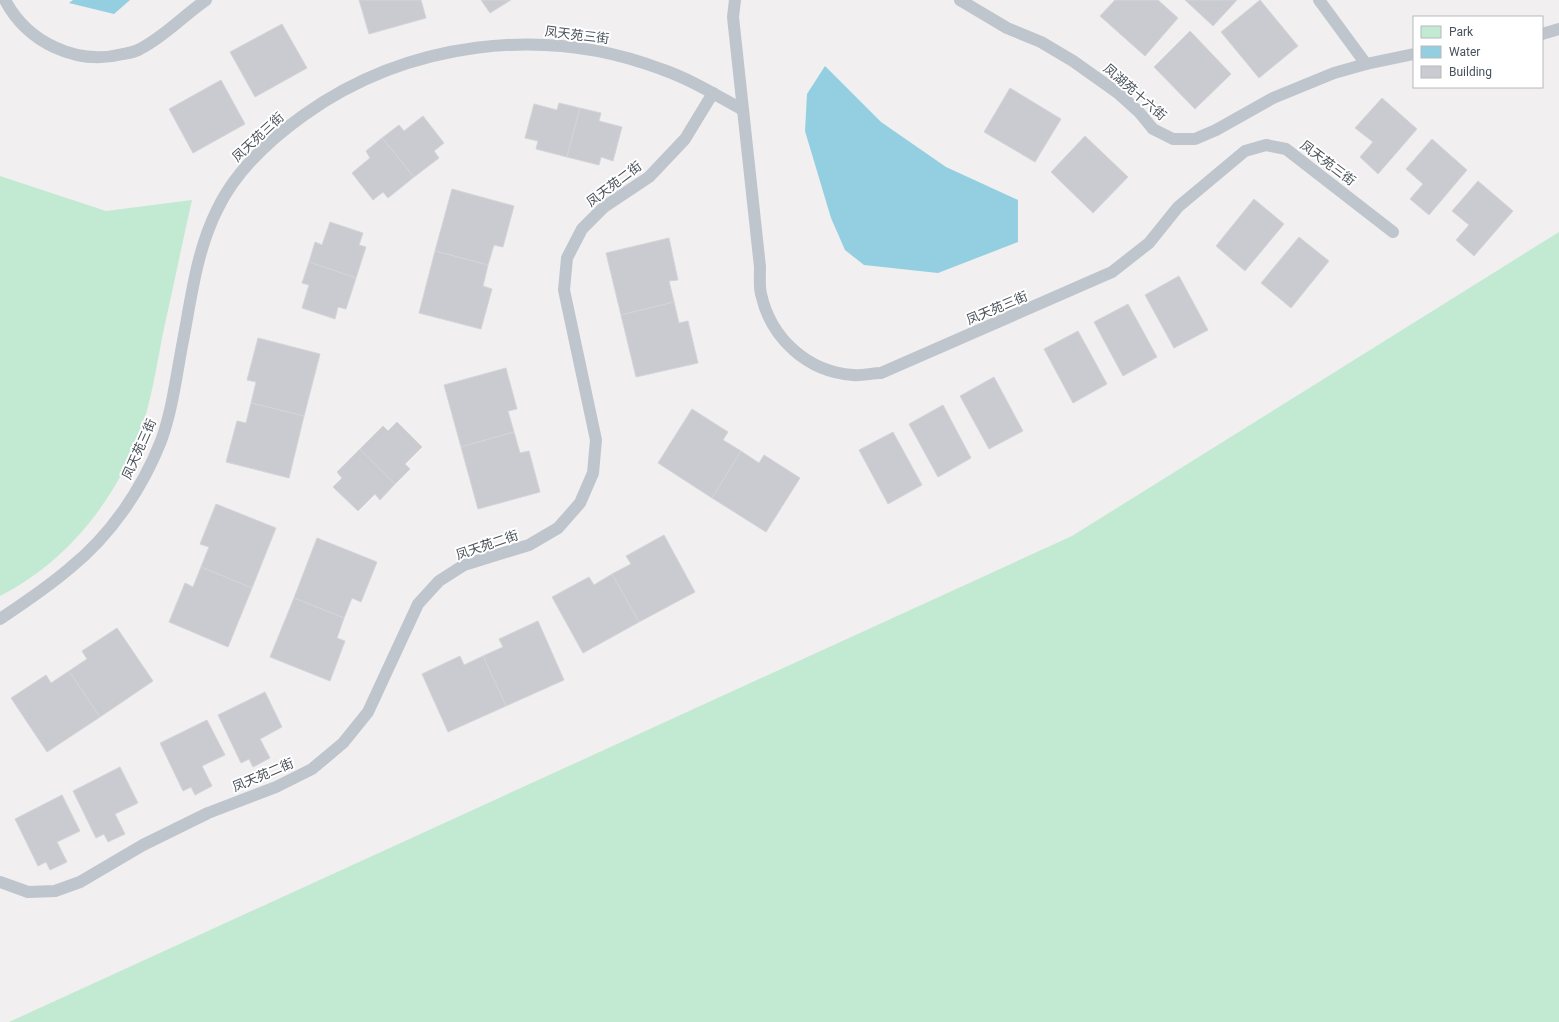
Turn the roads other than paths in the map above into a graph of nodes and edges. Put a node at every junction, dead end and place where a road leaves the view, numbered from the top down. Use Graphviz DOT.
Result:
graph roads {
  1 [pos="5,0"];
  2 [pos="206,0"];
  3 [pos="735,0"];
  4 [pos="960,0"];
  5 [pos="1319,0"];
  6 [pos="1559,29"];
  7 [pos="1543,34"];
  8 [pos="1413,54"];
  9 [pos="1366,64"];
  10 [pos="712,93"];
  11 [pos="743,110"];
  12 [pos="1393,232"];
  13 [pos="0,619"];
  14 [pos="0,882"];
  1 -- 2 [label="lane"];
  3 -- 11 [label="lane, 凤天苑三街"];
  4 -- 9 [label="lane, 凤湖苑十六街"];
  5 -- 9 [label="lane"];
  6 -- 7 [label="lane"];
  8 -- 9 [label="lane, 凤湖苑十六街"];
  10 -- 11 [label="lane, 凤天苑三街"];
  10 -- 13 [label="lane, 凤天苑三街"];
  10 -- 14 [label="lane, 凤天苑二街"];
  11 -- 12 [label="lane, 凤天苑三街"];
}
